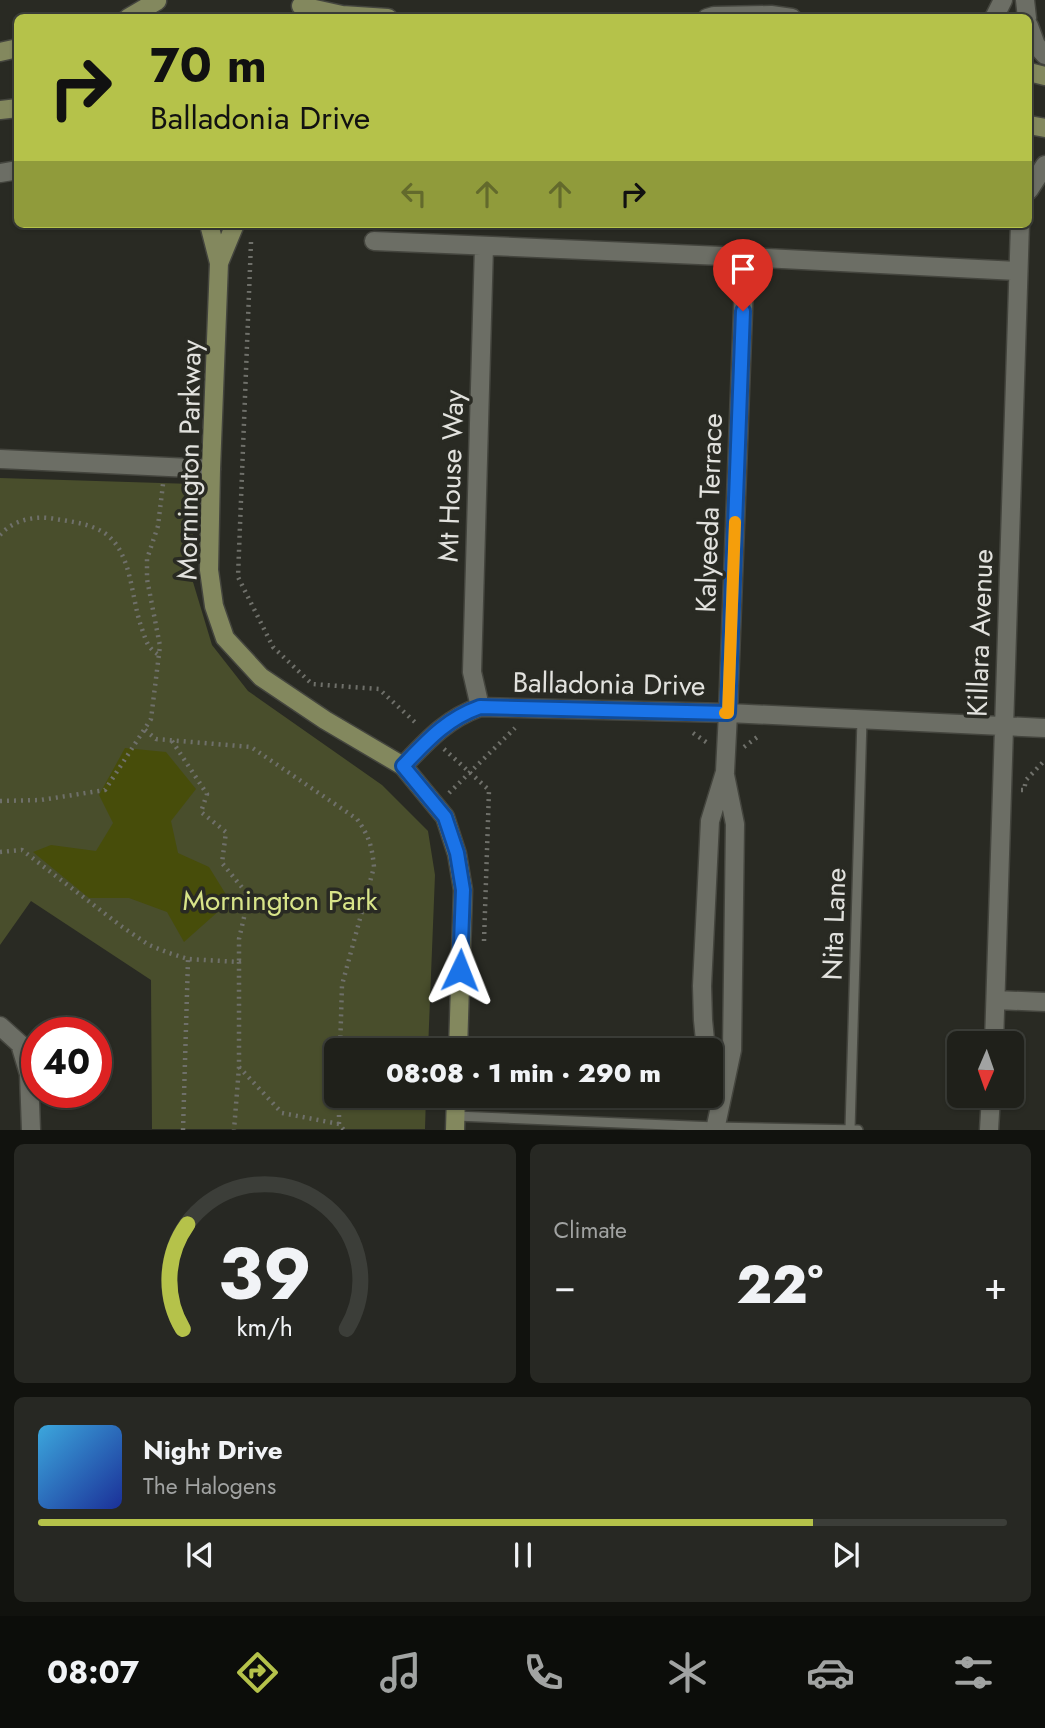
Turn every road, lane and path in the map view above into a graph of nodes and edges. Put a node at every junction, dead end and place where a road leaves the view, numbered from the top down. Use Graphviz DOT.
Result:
graph roads {
  1 [pos="157,0"];
  2 [pos="301,8"];
  3 [pos="134,14"];
  4 [pos="336,14"];
  5 [pos="1032,34"];
  6 [pos="1045,55"];
  7 [pos="1045,165"];
  8 [pos="1032,185"];
  9 [pos="210,228"];
  10 [pos="232,228"];
  11 [pos="1020,228"];
  12 [pos="254,234"];
  13 [pos="374,242"];
  14 [pos="484,246"];
  15 [pos="744,257"];
  16 [pos="219,263"];
  17 [pos="1017,271"];
  18 [pos="0,459"];
  19 [pos="159,466"];
  20 [pos="211,469"];
  21 [pos="0,535"];
  22 [pos="159,655"];
  23 [pos="480,707"];
  24 [pos="728,713"];
  25 [pos="862,719"];
  26 [pos="517,726"];
  27 [pos="1004,727"];
  28 [pos="1045,728"];
  29 [pos="145,730"];
  30 [pos="689,730"];
  31 [pos="762,733"];
  32 [pos="431,737"];
  33 [pos="172,741"];
  34 [pos="726,747"];
  35 [pos="403,766"];
  36 [pos="470,772"];
  37 [pos="725,772"];
  38 [pos="0,801"];
  39 [pos="436,806"];
  40 [pos="0,852"];
  41 [pos="483,954"];
  42 [pos="188,959"];
  43 [pos="239,962"];
  44 [pos="996,1000"];
  45 [pos="1045,1002"];
  46 [pos="0,1026"];
  47 [pos="995,1031"];
  48 [pos="340,1038"];
  49 [pos="458,1038"];
  50 [pos="704,1038"];
  51 [pos="239,1067"];
  52 [pos="340,1108"];
  53 [pos="712,1108"];
  54 [pos="990,1108"];
  55 [pos="455,1123"];
  56 [pos="339,1124"];
  57 [pos="715,1128"];
  58 [pos="31,1129"];
  59 [pos="183,1129"];
  60 [pos="234,1129"];
  61 [pos="344,1129"];
  62 [pos="850,1129"];
  63 [pos="858,1129"];
  64 [pos="989,1129"];
  1 -- 3 [label="street"];
  2 -- 4 [label="street"];
  5 -- 6 [label="street"];
  7 -- 8 [label="street"];
  9 -- 16 [label="street, Mornington Parkway"];
  10 -- 16 [label="street, Mornington Parkway"];
  11 -- 17 [label="street, Killara Avenue"];
  12 -- 32 [label="path"];
  13 -- 14 [label="street"];
  14 -- 15 [label="street"];
  14 -- 23 [label="street, Mt House Way"];
  15 -- 17 [label="street"];
  15 -- 24 [label="street, Kalyeeda Terrace"];
  16 -- 20 [label="street, Mornington Parkway"];
  17 -- 27 [label="street, Killara Avenue"];
  18 -- 19 [label="street"];
  19 -- 20 [label="street"];
  19 -- 22 [label="path"];
  20 -- 35 [label="street, Mornington Parkway"];
  21 -- 22 [label="path"];
  22 -- 29 [label="path"];
  23 -- 24 [label="street, Balladonia Drive"];
  23 -- 32 [label="street, Balladonia Drive"];
  24 -- 25 [label="street, Balladonia Drive"];
  24 -- 34 [label="street, Kalyeeda Terrace"];
  25 -- 27 [label="street, Balladonia Drive"];
  25 -- 62 [label="lane, Nita Lane"];
  26 -- 36 [label="path"];
  27 -- 28 [label="street, Balladonia Drive"];
  27 -- 44 [label="street, Killara Avenue"];
  29 -- 33 [label="path"];
  29 -- 38 [label="path"];
  30 -- 34 [label="path"];
  31 -- 34 [label="path"];
  32 -- 35 [label="street, Balladonia Drive"];
  32 -- 36 [label="path"];
  33 -- 43 [label="path"];
  33 -- 48 [label="path"];
  34 -- 37 [label="street, Kalyeeda Terrace"];
  35 -- 39 [label="street, Mornington Parkway"];
  36 -- 39 [label="path"];
  36 -- 41 [label="path"];
  37 -- 50 [label="street, Kalyeeda Terrace"];
  37 -- 57 [label="street, Kalyeeda Terrace"];
  39 -- 49 [label="street, Mornington Parkway"];
  40 -- 42 [label="path"];
  42 -- 43 [label="path"];
  42 -- 59 [label="path"];
  43 -- 51 [label="path"];
  44 -- 45 [label="street"];
  44 -- 47 [label="street, Killara Avenue"];
  46 -- 58 [label="street"];
  51 -- 56 [label="path"];
  51 -- 60 [label="path"];
  52 -- 56 [label="path"];
  53 -- 57 [label="street"];
  54 -- 64 [label="street"];
  55 -- 57 [label="lane"];
  56 -- 61 [label="path"];
  57 -- 62 [label="lane"];
  62 -- 63 [label="lane"];
}
